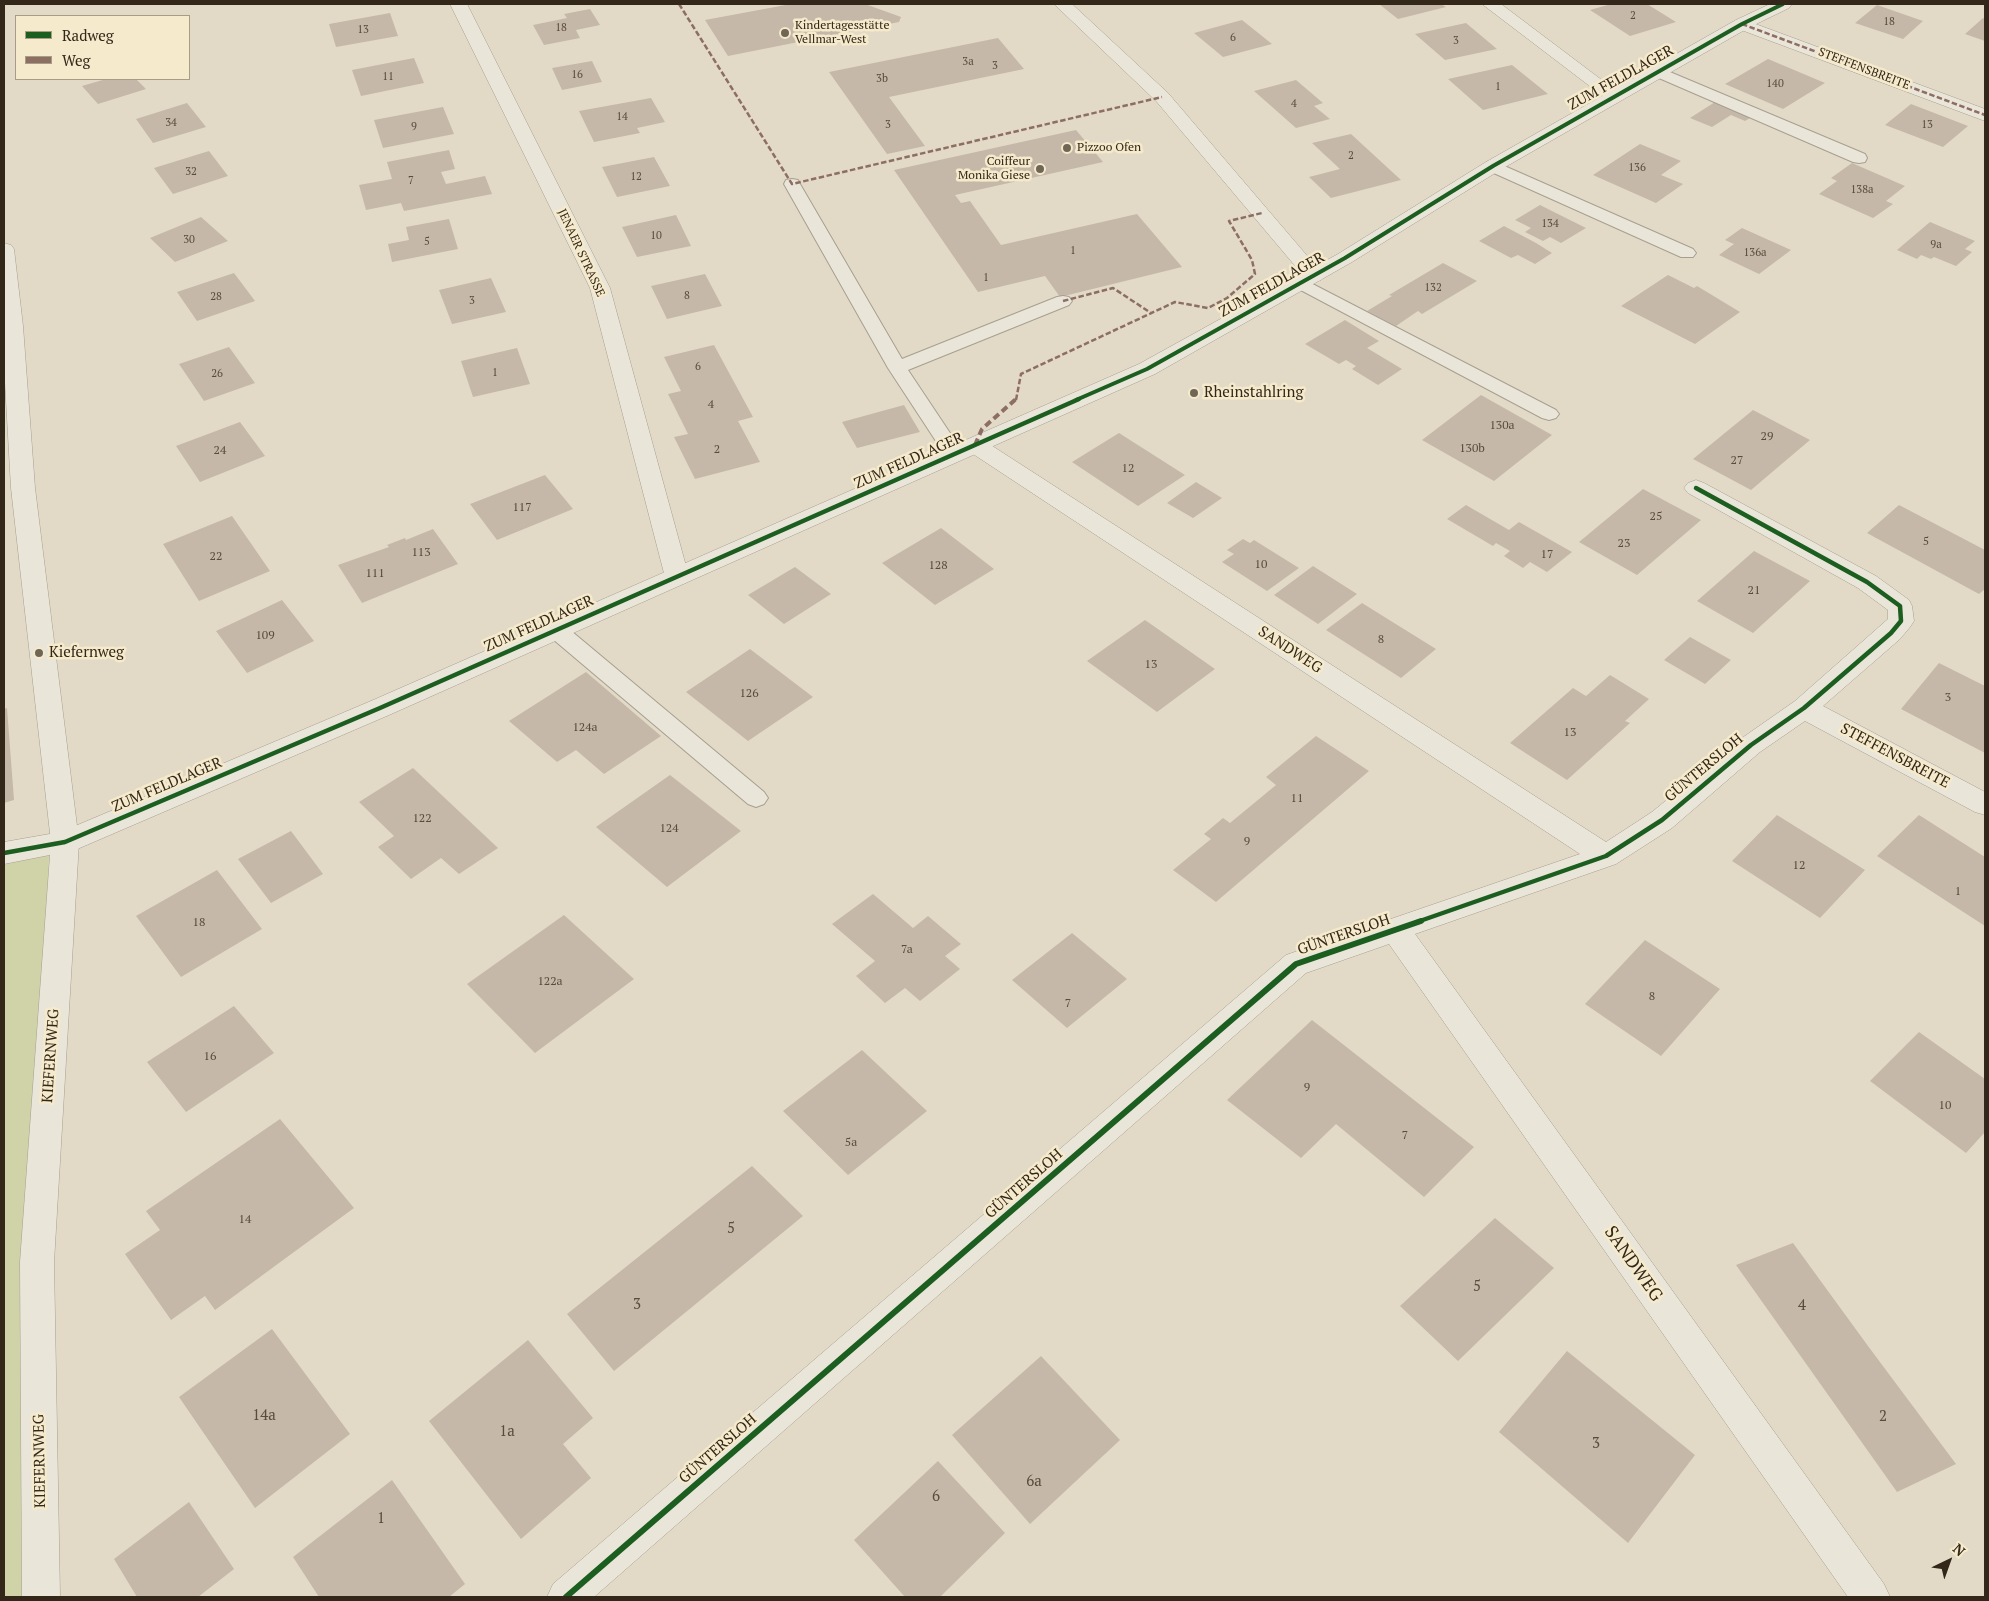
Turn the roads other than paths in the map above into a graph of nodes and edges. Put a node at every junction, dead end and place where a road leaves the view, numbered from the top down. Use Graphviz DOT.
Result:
graph roads {
  1 [pos="458,4"];
  2 [pos="1062,4"];
  3 [pos="1490,4"];
  4 [pos="1783,4"];
  5 [pos="1742,24"];
  6 [pos="1658,72"];
  7 [pos="1614,96"];
  8 [pos="1985,115"];
  9 [pos="1859,158"];
  10 [pos="1492,166"];
  11 [pos="792,184"];
  12 [pos="4,249"];
  13 [pos="1687,253"];
  14 [pos="1307,280"];
  15 [pos="1063,301"];
  16 [pos="896,368"];
  17 [pos="1549,414"];
  18 [pos="964,449"];
  19 [pos="1696,488"];
  20 [pos="677,577"];
  21 [pos="556,630"];
  22 [pos="1804,708"];
  23 [pos="756,798"];
  24 [pos="1985,805"];
  25 [pos="65,842"];
  26 [pos="4,853"];
  27 [pos="1606,856"];
  28 [pos="1396,930"];
  29 [pos="41,1597"];
  30 [pos="566,1597"];
  31 [pos="1871,1597"];
  1 -- 20 [label="street, JENAER STRASSE"];
  2 -- 14 [label="street"];
  3 -- 7 [label="street"];
  4 -- 5 [label="street, ZUM FELDLAGER"];
  5 -- 6 [label="street, ZUM FELDLAGER"];
  5 -- 8 [label="street, STEFFENSBREITE"];
  6 -- 7 [label="street, ZUM FELDLAGER"];
  6 -- 9 [label="lane"];
  7 -- 10 [label="street, ZUM FELDLAGER"];
  10 -- 13 [label="lane"];
  10 -- 14 [label="street, ZUM FELDLAGER"];
  11 -- 16 [label="lane"];
  12 -- 25 [label="street, KIEFERNWEG"];
  14 -- 17 [label="lane"];
  14 -- 18 [label="street, ZUM FELDLAGER"];
  15 -- 16 [label="lane"];
  16 -- 18 [label="lane"];
  18 -- 20 [label="street, ZUM FELDLAGER"];
  18 -- 27 [label="street, SANDWEG"];
  19 -- 22 [label="street, GÜNTERSLOH"];
  20 -- 21 [label="street, ZUM FELDLAGER"];
  21 -- 23 [label="lane"];
  21 -- 25 [label="street, ZUM FELDLAGER"];
  22 -- 24 [label="street, STEFFENSBREITE"];
  22 -- 27 [label="street, GÜNTERSLOH"];
  25 -- 26 [label="street, ZUM FELDLAGER"];
  25 -- 29 [label="street, KIEFERNWEG"];
  27 -- 28 [label="street, GÜNTERSLOH"];
  28 -- 30 [label="street, GÜNTERSLOH"];
  28 -- 31 [label="street, SANDWEG"];
}
